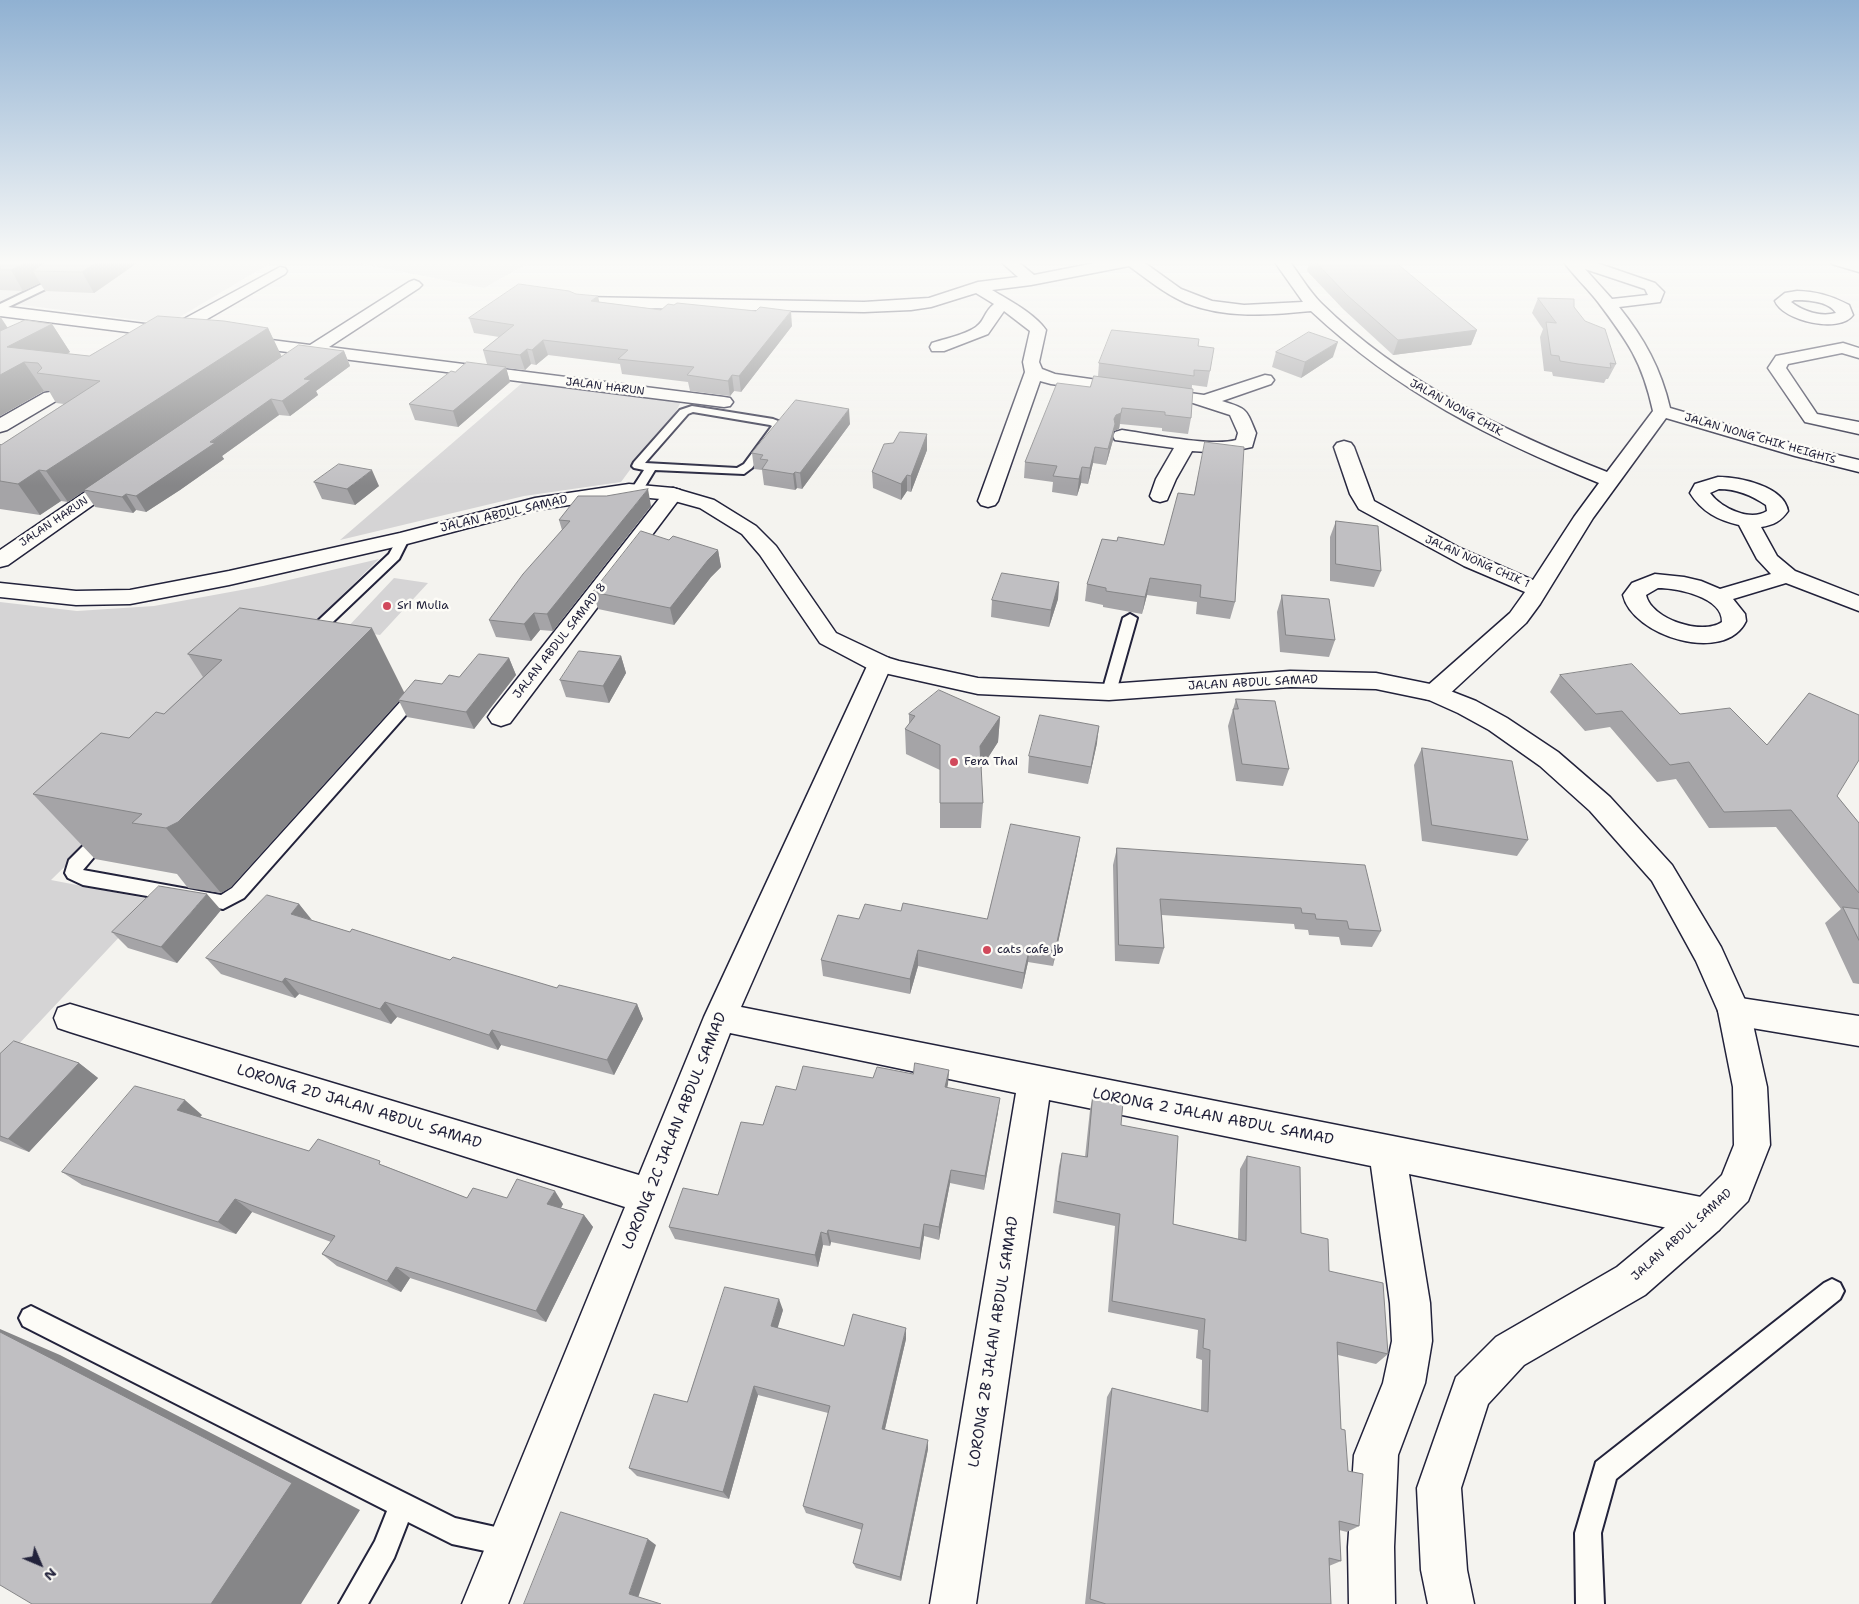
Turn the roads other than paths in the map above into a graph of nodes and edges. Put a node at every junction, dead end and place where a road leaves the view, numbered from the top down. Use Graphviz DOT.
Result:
graph roads {
  1 [pos="332,336"];
  2 [pos="969,336"];
  3 [pos="1037,336"];
  4 [pos="1349,336"];
  5 [pos="1631,336"];
  6 [pos="1839,336"];
  7 [pos="221,338"];
  8 [pos="938,347"];
  9 [pos="310,350"];
  10 [pos="1851,351"];
  11 [pos="283,366"];
  12 [pos="1034,372"];
  13 [pos="1265,380"];
  14 [pos="50,397"];
  15 [pos="1207,400"];
  16 [pos="724,402"];
  17 [pos="1662,411"];
  18 [pos="1811,418"];
  19 [pos="0,426"];
  20 [pos="1859,428"];
  21 [pos="1122,436"];
  22 [pos="1186,444"];
  23 [pos="1344,447"];
  24 [pos="1802,452"];
  25 [pos="137,466"];
  26 [pos="1859,466"];
  27 [pos="651,467"];
  28 [pos="1610,480"];
  29 [pos="637,490"];
  30 [pos="674,494"];
  31 [pos="1160,496"];
  32 [pos="988,501"];
  33 [pos="1747,520"];
  34 [pos="403,539"];
  35 [pos="0,560"];
  36 [pos="1787,576"];
  37 [pos="1538,589"];
  38 [pos="0,590"];
  39 [pos="1717,597"];
  40 [pos="1859,604"];
  41 [pos="1130,618"];
  42 [pos="299,646"];
  43 [pos="880,664"];
  44 [pos="1109,692"];
  45 [pos="1435,693"];
  46 [pos="416,694"];
  47 [pos="501,717"];
  48 [pos="117,824"];
  49 [pos="1734,1012"];
  50 [pos="720,1017"];
  51 [pos="70,1018"];
  52 [pos="1859,1031"];
  53 [pos="1035,1081"];
  54 [pos="1387,1152"];
  55 [pos="648,1196"];
  56 [pos="1706,1217"];
  57 [pos="1832,1291"];
  58 [pos="31,1318"];
  59 [pos="402,1505"];
  60 [pos="509,1544"];
  61 [pos="352,1604"];
  62 [pos="485,1604"];
  63 [pos="953,1604"];
  64 [pos="1372,1604"];
  65 [pos="1451,1604"];
  66 [pos="1590,1604"];
  1 -- 9 [label="street"];
  2 -- 8 [label="street"];
  3 -- 12 [label="street"];
  4 -- 28 [label="street, JALAN NONG CHIK"];
  5 -- 17 [label="street"];
  6 -- 10 [label="street"];
  7 -- 9 [label="street, JALAN HARUN"];
  9 -- 11 [label="street"];
  9 -- 16 [label="street, JALAN HARUN"];
  10 -- 18 [label="street"];
  12 -- 15 [label="street"];
  12 -- 32 [label="street"];
  13 -- 15 [label="street"];
  14 -- 19 [label="street"];
  15 -- 22 [label="street"];
  17 -- 24 [label="street, JALAN NONG CHIK HEIGHTS"];
  17 -- 28 [label="street"];
  18 -- 20 [label="street"];
  18 -- 24 [label="street"];
  21 -- 22 [label="street"];
  22 -- 31 [label="street"];
  23 -- 37 [label="street, JALAN NONG CHIK 1"];
  24 -- 26 [label="street, JALAN NONG CHIK HEIGHTS"];
  25 -- 35 [label="street, JALAN HARUN"];
  27 -- 27 [label="lane"];
  27 -- 29 [label="lane"];
  28 -- 37 [label="street"];
  29 -- 30 [label="street, JALAN ABDUL SAMAD"];
  29 -- 34 [label="street, JALAN ABDUL SAMAD"];
  30 -- 43 [label="street, JALAN ABDUL SAMAD"];
  30 -- 47 [label="street, JALAN ABDUL SAMAD 8"];
  33 -- 36 [label="street"];
  34 -- 38 [label="street, JALAN ABDUL SAMAD"];
  34 -- 42 [label="lane"];
  36 -- 39 [label="street"];
  36 -- 40 [label="street"];
  37 -- 45 [label="street"];
  41 -- 44 [label="lane"];
  43 -- 44 [label="street, JALAN ABDUL SAMAD"];
  43 -- 50 [label="street, LORONG 2C JALAN ABDUL SAMAD"];
  44 -- 45 [label="street, JALAN ABDUL SAMAD"];
  45 -- 49 [label="street, JALAN ABDUL SAMAD"];
  46 -- 48 [label="lane"];
  49 -- 52 [label="street"];
  49 -- 56 [label="street, JALAN ABDUL SAMAD"];
  50 -- 53 [label="street, LORONG 2 JALAN ABDUL SAMAD"];
  50 -- 55 [label="street, LORONG 2C JALAN ABDUL SAMAD"];
  51 -- 55 [label="street, LORONG 2D JALAN ABDUL SAMAD"];
  53 -- 54 [label="street, LORONG 2 JALAN ABDUL SAMAD"];
  53 -- 63 [label="street, LORONG 2B JALAN ABDUL SAMAD"];
  54 -- 56 [label="street, LORONG 2 JALAN ABDUL SAMAD"];
  54 -- 64 [label="street"];
  55 -- 60 [label="street, LORONG 2C JALAN ABDUL SAMAD"];
  56 -- 65 [label="street, JALAN ABDUL SAMAD"];
  57 -- 66 [label="lane"];
  58 -- 59 [label="lane"];
  59 -- 60 [label="lane"];
  59 -- 61 [label="lane"];
  60 -- 62 [label="street, LORONG 2C JALAN ABDUL SAMAD"];
}
